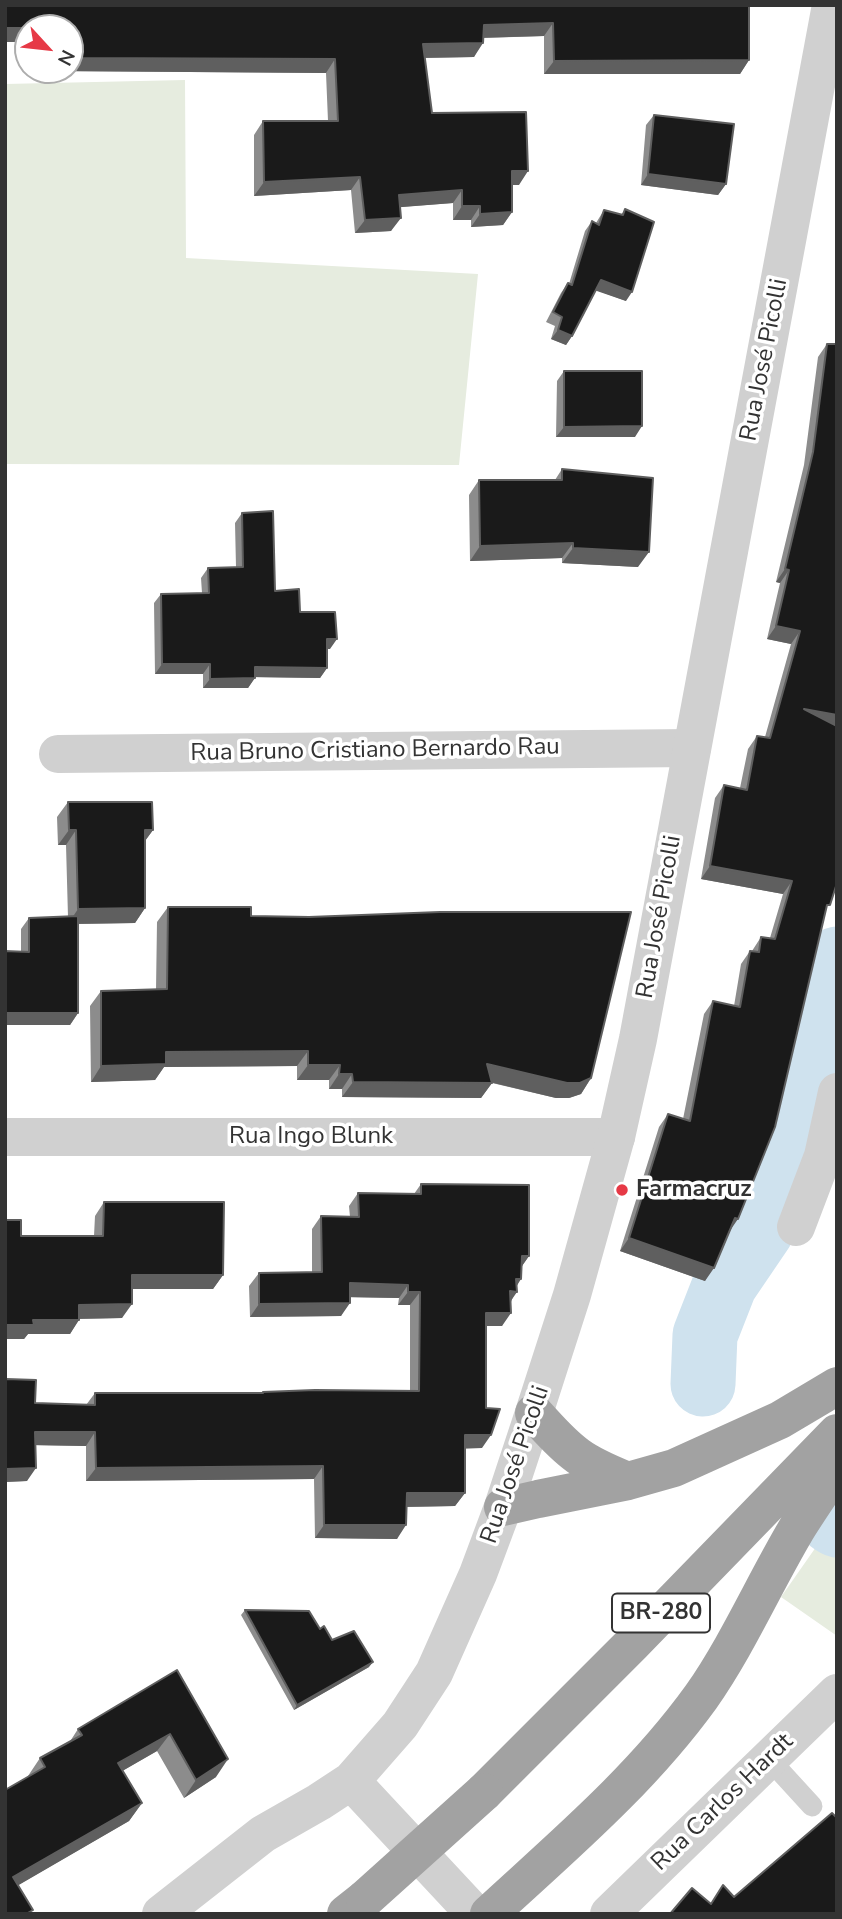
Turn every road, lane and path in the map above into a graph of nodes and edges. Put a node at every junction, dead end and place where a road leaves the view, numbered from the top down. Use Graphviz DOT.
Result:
graph roads {
  1 [pos="831,5"];
  2 [pos="826,88"];
  3 [pos="692,748"];
  4 [pos="58,754"];
  5 [pos="837,1092"];
  6 [pos="5,1137"];
  7 [pos="616,1137"];
  8 [pos="796,1227"];
  9 [pos="837,1387"];
  10 [pos="534,1413"];
  11 [pos="837,1433"];
  12 [pos="837,1468"];
  13 [pos="628,1482"];
  14 [pos="503,1507"];
  15 [pos="837,1693"];
  16 [pos="769,1759"];
  17 [pos="351,1781"];
  18 [pos="812,1805"];
  19 [pos="356,1906"];
  20 [pos="161,1914"];
  21 [pos="475,1914"];
  22 [pos="489,1914"];
  23 [pos="610,1914"];
  1 -- 2 [label="street, Rua José Picolli"];
  2 -- 3 [label="street, Rua José Picolli"];
  3 -- 4 [label="street, Rua Bruno Cristiano Bernardo Rau"];
  3 -- 7 [label="street, Rua José Picolli"];
  5 -- 8 [label="street"];
  6 -- 7 [label="street, Rua Ingo Blunk"];
  7 -- 10 [label="street, Rua José Picolli"];
  9 -- 13 [label="highway"];
  10 -- 13 [label="highway"];
  10 -- 14 [label="street, Rua José Picolli"];
  11 -- 19 [label="highway, BR-280, bridge"];
  12 -- 22 [label="highway"];
  13 -- 14 [label="highway"];
  14 -- 17 [label="street, Rua José Picolli"];
  15 -- 16 [label="street, Rua Carlos Hardt"];
  16 -- 18 [label="lane"];
  16 -- 23 [label="street, Rua Carlos Hardt"];
  17 -- 20 [label="street, Rua José Picolli"];
  17 -- 21 [label="street"];
}
